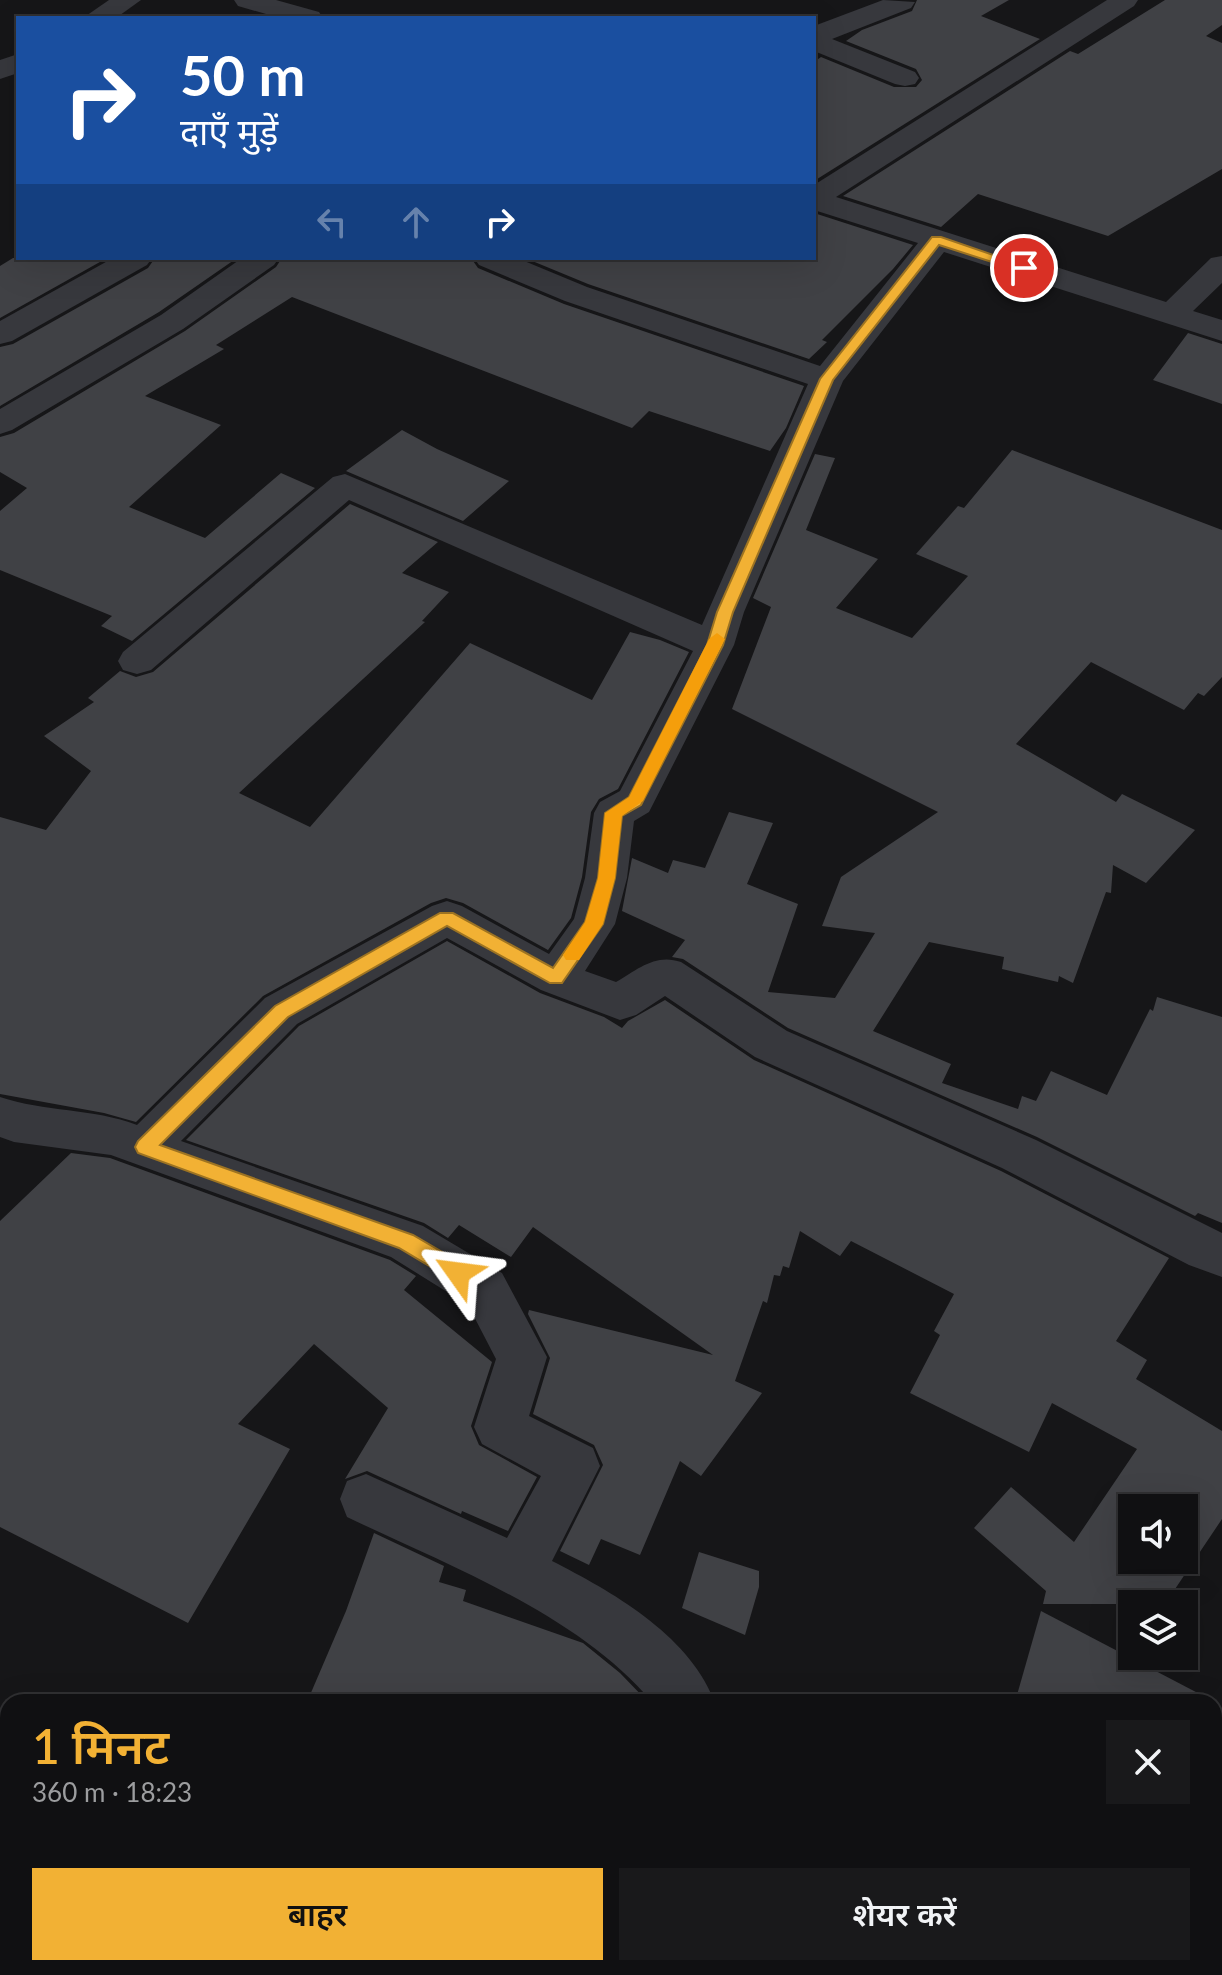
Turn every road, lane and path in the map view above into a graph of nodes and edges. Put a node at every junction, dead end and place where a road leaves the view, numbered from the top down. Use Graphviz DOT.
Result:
graph roads {
  1 [pos="128,0"];
  2 [pos="247,0"];
  3 [pos="899,0"];
  4 [pos="1125,0"];
  5 [pos="283,3"];
  6 [pos="100,16"];
  7 [pos="306,16"];
  8 [pos="816,37"];
  9 [pos="816,39"];
  10 [pos="905,78"];
  11 [pos="816,198"];
  12 [pos="816,200"];
  13 [pos="937,240"];
  14 [pos="132,260"];
  15 [pos="260,260"];
  16 [pos="495,260"];
  17 [pos="1222,265"];
  18 [pos="1170,316"];
  19 [pos="1222,331"];
  20 [pos="1,335"];
  21 [pos="827,379"];
  22 [pos="0,423"];
  23 [pos="715,645"];
  24 [pos="137,661"];
  25 [pos="556,978"];
  26 [pos="0,1116"];
  27 [pos="145,1147"];
  28 [pos="1222,1255"];
  29 [pos="366,1499"];
  30 [pos="517,1573"];
  31 [pos="682,1694"];
  1 -- 6 [label="street"];
  2 -- 5 [label="street"];
  3 -- 8 [label="street"];
  4 -- 11 [label="street"];
  5 -- 7 [label="street"];
  9 -- 10 [label="street"];
  12 -- 13 [label="street"];
  13 -- 18 [label="street"];
  13 -- 21 [label="street"];
  14 -- 20 [label="street"];
  15 -- 22 [label="street"];
  16 -- 21 [label="street"];
  17 -- 18 [label="street"];
  18 -- 19 [label="street"];
  21 -- 23 [label="street"];
  23 -- 24 [label="street"];
  23 -- 25 [label="street"];
  25 -- 27 [label="street"];
  25 -- 28 [label="street"];
  26 -- 27 [label="street"];
  27 -- 30 [label="street"];
  29 -- 30 [label="street"];
  30 -- 31 [label="street"];
}
